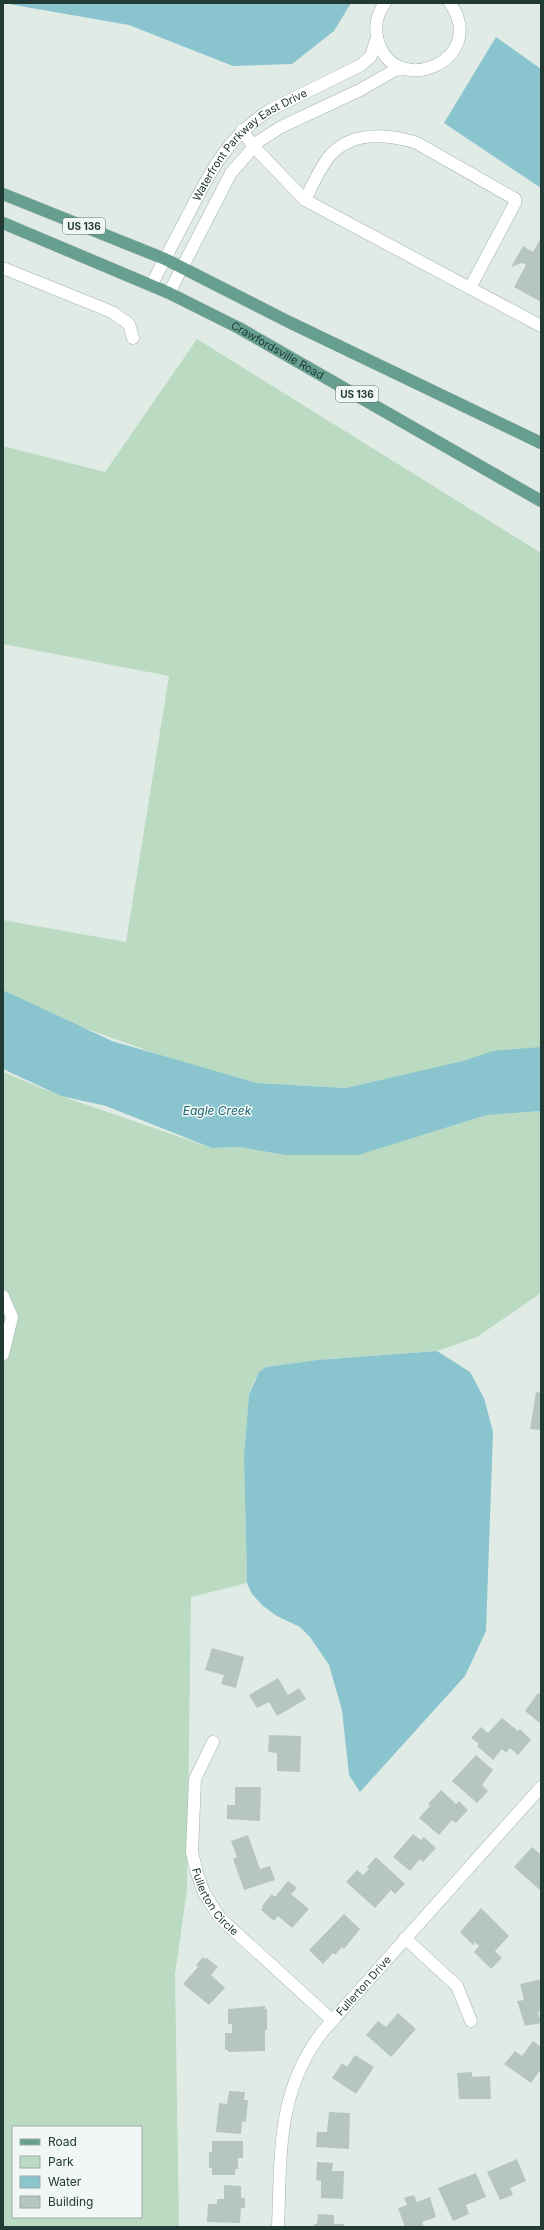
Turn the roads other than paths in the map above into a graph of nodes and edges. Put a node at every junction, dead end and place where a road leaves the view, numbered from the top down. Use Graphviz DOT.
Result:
graph roads {
  1 [pos="385,3"];
  2 [pos="454,6"];
  3 [pos="377,37"];
  4 [pos="407,69"];
  5 [pos="242,130"];
  6 [pos="254,147"];
  7 [pos="3,194"];
  8 [pos="305,200"];
  9 [pos="3,223"];
  10 [pos="165,259"];
  11 [pos="182,267"];
  12 [pos="3,268"];
  13 [pos="151,286"];
  14 [pos="470,288"];
  15 [pos="169,293"];
  16 [pos="541,326"];
  17 [pos="133,338"];
  18 [pos="541,442"];
  19 [pos="541,501"];
  20 [pos="3,1296"];
  21 [pos="3,1354"];
  22 [pos="213,1742"];
  23 [pos="540,1790"];
  24 [pos="405,1938"];
  25 [pos="333,2021"];
  26 [pos="471,2021"];
  27 [pos="278,2227"];
  1 -- 3 [label="street, Waterfront Parkway East Drive"];
  2 -- 4 [label="street, Waterfront Parkway East Drive"];
  3 -- 4 [label="street"];
  3 -- 5 [label="street, Waterfront Parkway East Drive"];
  4 -- 6 [label="street, Waterfront Parkway East Drive"];
  5 -- 6 [label="street"];
  5 -- 10 [label="street, Waterfront Parkway East Drive"];
  6 -- 8 [label="street"];
  6 -- 11 [label="street, Waterfront Parkway East Drive"];
  7 -- 10 [label="main road, US 136"];
  8 -- 14 [label="street"];
  8 -- 14 [label="street"];
  9 -- 13 [label="main road, Crawfordsville Road / US 136"];
  10 -- 11 [label="main road, US 136"];
  10 -- 13 [label="street, Waterfront Parkway East Drive"];
  11 -- 15 [label="street, Waterfront Parkway East Drive"];
  11 -- 18 [label="main road, US 136"];
  12 -- 17 [label="street"];
  13 -- 15 [label="main road, Crawfordsville Road / US 136"];
  14 -- 16 [label="street"];
  15 -- 19 [label="main road, Crawfordsville Road / US 136"];
  20 -- 21 [label="street"];
  22 -- 25 [label="street, Fullerton Circle"];
  23 -- 24 [label="street, Fullerton Drive"];
  24 -- 25 [label="street, Fullerton Drive"];
  24 -- 26 [label="street"];
  25 -- 27 [label="street, Fullerton Drive"];
}
